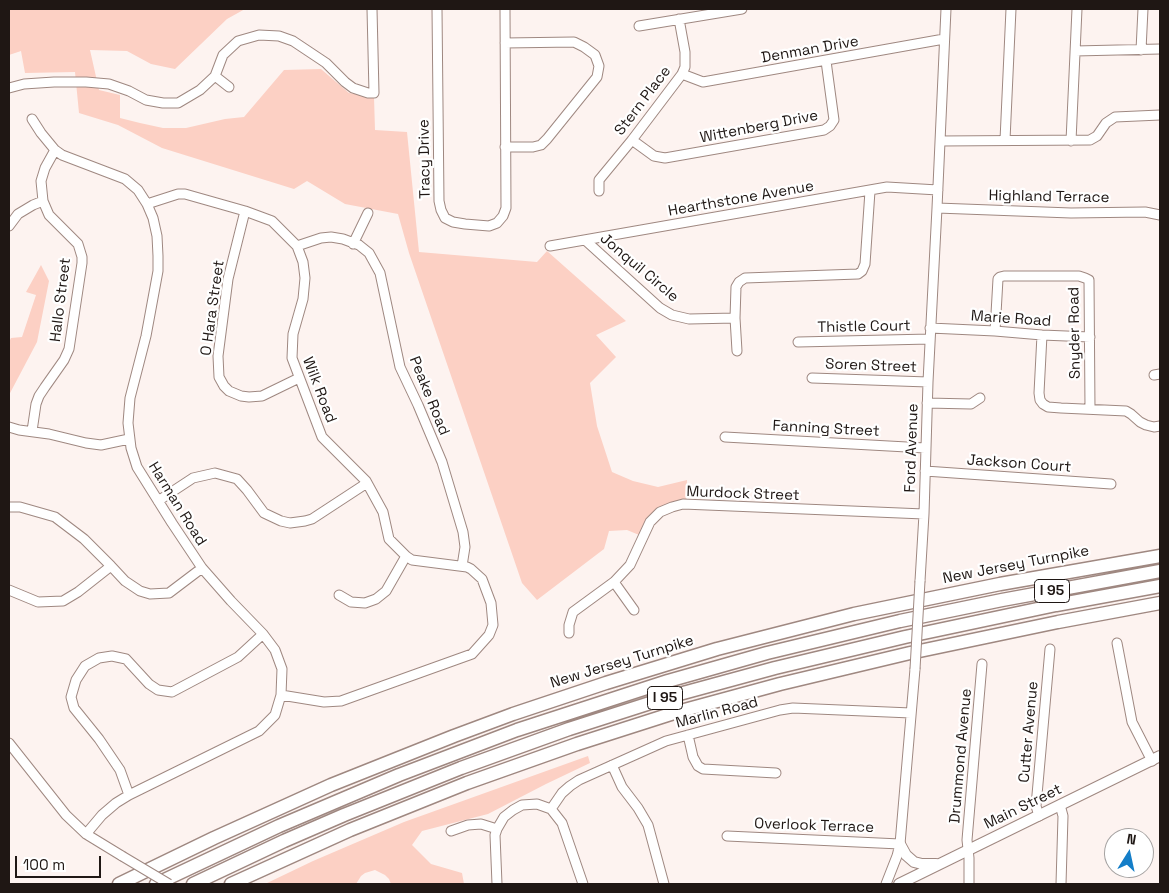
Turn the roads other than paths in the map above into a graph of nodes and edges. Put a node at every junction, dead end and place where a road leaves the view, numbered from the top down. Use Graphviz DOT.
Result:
graph roads {
  1 [pos="372,9"];
  2 [pos="438,9"];
  3 [pos="505,9"];
  4 [pos="742,9"];
  5 [pos="946,9"];
  6 [pos="1011,9"];
  7 [pos="1077,9"];
  8 [pos="1143,9"];
  9 [pos="679,19"];
  10 [pos="639,26"];
  11 [pos="944,39"];
  12 [pos="505,43"];
  13 [pos="1160,49"];
  14 [pos="1141,50"];
  15 [pos="1075,51"];
  16 [pos="826,61"];
  17 [pos="682,74"];
  18 [pos="215,76"];
  19 [pos="230,87"];
  20 [pos="9,88"];
  21 [pos="1160,115"];
  22 [pos="32,119"];
  23 [pos="632,140"];
  24 [pos="1005,140"];
  25 [pos="940,141"];
  26 [pos="1072,141"];
  27 [pos="505,147"];
  28 [pos="55,150"];
  29 [pos="870,190"];
  30 [pos="938,190"];
  31 [pos="599,191"];
  32 [pos="43,201"];
  33 [pos="147,204"];
  34 [pos="937,208"];
  35 [pos="245,211"];
  36 [pos="368,213"];
  37 [pos="1160,215"];
  38 [pos="9,226"];
  39 [pos="585,240"];
  40 [pos="353,244"];
  41 [pos="296,246"];
  42 [pos="550,246"];
  43 [pos="735,318"];
  44 [pos="930,328"];
  45 [pos="995,331"];
  46 [pos="1042,335"];
  47 [pos="1090,337"];
  48 [pos="930,339"];
  49 [pos="798,342"];
  50 [pos="737,351"];
  51 [pos="299,378"];
  52 [pos="812,378"];
  53 [pos="928,382"];
  54 [pos="980,398"];
  55 [pos="927,403"];
  56 [pos="1090,409"];
  57 [pos="1160,426"];
  58 [pos="9,427"];
  59 [pos="32,431"];
  60 [pos="725,438"];
  61 [pos="129,439"];
  62 [pos="926,448"];
  63 [pos="925,471"];
  64 [pos="367,483"];
  65 [pos="1110,484"];
  66 [pos="158,501"];
  67 [pos="9,507"];
  68 [pos="924,514"];
  69 [pos="406,556"];
  70 [pos="1160,556"];
  71 [pos="111,566"];
  72 [pos="462,566"];
  73 [pos="202,568"];
  74 [pos="1160,571"];
  75 [pos="614,582"];
  76 [pos="1160,586"];
  77 [pos="9,590"];
  78 [pos="339,595"];
  79 [pos="1160,602"];
  80 [pos="634,610"];
  81 [pos="569,633"];
  82 [pos="263,634"];
  83 [pos="1117,643"];
  84 [pos="1050,649"];
  85 [pos="982,664"];
  86 [pos="282,695"];
  87 [pos="911,713"];
  88 [pos="688,735"];
  89 [pos="9,743"];
  90 [pos="1156,758"];
  91 [pos="612,765"];
  92 [pos="776,773"];
  93 [pos="129,795"];
  94 [pos="1060,805"];
  95 [pos="551,809"];
  96 [pos="1038,816"];
  97 [pos="497,829"];
  98 [pos="451,831"];
  99 [pos="86,834"];
  100 [pos="727,836"];
  101 [pos="900,844"];
  102 [pos="968,850"];
  103 [pos="944,862"];
  104 [pos="119,884"];
  105 [pos="156,884"];
  106 [pos="169,884"];
  107 [pos="193,884"];
  108 [pos="231,884"];
  109 [pos="498,884"];
  110 [pos="583,884"];
  111 [pos="664,884"];
  112 [pos="886,884"];
  113 [pos="899,884"];
  114 [pos="969,884"];
  115 [pos="1061,884"];
  1 -- 18 [label="street"];
  2 -- 27 [label="street, Tracy Drive"];
  3 -- 12 [label="street, Tracy Drive"];
  4 -- 9 [label="street"];
  5 -- 11 [label="street, Ford Avenue"];
  6 -- 24 [label="street"];
  7 -- 15 [label="street"];
  8 -- 14 [label="street"];
  9 -- 10 [label="street"];
  9 -- 17 [label="street, Stern Place"];
  11 -- 16 [label="street, Denman Drive"];
  11 -- 25 [label="street, Ford Avenue"];
  12 -- 27 [label="street, Tracy Drive"];
  12 -- 27 [label="street"];
  13 -- 14 [label="street"];
  14 -- 15 [label="street"];
  15 -- 26 [label="street"];
  16 -- 17 [label="street, Denman Drive"];
  16 -- 23 [label="street, Wittenberg Drive"];
  17 -- 23 [label="street, Stern Place"];
  18 -- 19 [label="street"];
  18 -- 20 [label="street"];
  21 -- 26 [label="street"];
  22 -- 28 [label="street, Harman Road"];
  23 -- 31 [label="street, Stern Place"];
  24 -- 25 [label="street"];
  24 -- 26 [label="street"];
  25 -- 30 [label="street, Ford Avenue"];
  28 -- 32 [label="street"];
  28 -- 33 [label="street, Harman Road"];
  29 -- 30 [label="street, Hearthstone Avenue"];
  29 -- 39 [label="street, Hearthstone Avenue"];
  29 -- 43 [label="street"];
  30 -- 34 [label="street, Ford Avenue"];
  32 -- 38 [label="street"];
  32 -- 59 [label="street, Hallo Street"];
  33 -- 35 [label="street, Wilk Road"];
  33 -- 61 [label="street, Harman Road"];
  34 -- 37 [label="street, Highland Terrace"];
  34 -- 44 [label="street, Ford Avenue"];
  35 -- 41 [label="street, Wilk Road"];
  35 -- 51 [label="street, O Hara Street"];
  36 -- 40 [label="street"];
  39 -- 42 [label="street, Hearthstone Avenue"];
  39 -- 43 [label="street, Jonquil Circle"];
  40 -- 41 [label="street, Peake Road"];
  40 -- 72 [label="street, Peake Road"];
  41 -- 51 [label="street, Wilk Road"];
  43 -- 50 [label="street"];
  44 -- 45 [label="street, Marie Road"];
  44 -- 48 [label="street, Ford Avenue"];
  45 -- 46 [label="street, Marie Road"];
  45 -- 47 [label="street, Snyder Road"];
  46 -- 47 [label="street, Marie Road"];
  46 -- 56 [label="street"];
  47 -- 56 [label="street, Snyder Road"];
  48 -- 49 [label="street, Thistle Court"];
  48 -- 53 [label="street, Ford Avenue"];
  51 -- 64 [label="street, Wilk Road"];
  52 -- 53 [label="street, Soren Street"];
  53 -- 55 [label="street, Ford Avenue"];
  54 -- 55 [label="street"];
  55 -- 62 [label="street, Ford Avenue"];
  56 -- 57 [label="street"];
  58 -- 59 [label="street"];
  59 -- 61 [label="street"];
  60 -- 62 [label="street, Fanning Street"];
  61 -- 66 [label="street, Harman Road"];
  62 -- 63 [label="street, Ford Avenue"];
  63 -- 65 [label="street, Jackson Court"];
  63 -- 68 [label="street, Ford Avenue"];
  64 -- 66 [label="street"];
  64 -- 69 [label="street, Wilk Road"];
  66 -- 73 [label="street, Harman Road"];
  67 -- 71 [label="street"];
  68 -- 75 [label="street, Murdock Street"];
  68 -- 87 [label="street, Ford Avenue, bridge"];
  69 -- 72 [label="street"];
  69 -- 78 [label="street"];
  70 -- 104 [label="highway, New Jersey Turnpike / I 95"];
  71 -- 73 [label="street"];
  71 -- 77 [label="street"];
  72 -- 86 [label="street"];
  73 -- 82 [label="street, Harman Road"];
  74 -- 105 [label="highway, New Jersey Turnpike / I 95"];
  75 -- 80 [label="street"];
  75 -- 81 [label="street, Murdock Street"];
  76 -- 107 [label="highway, I 95"];
  79 -- 108 [label="highway, I 95"];
  82 -- 86 [label="street, Harman Road"];
  82 -- 93 [label="street"];
  83 -- 90 [label="street"];
  84 -- 96 [label="street, Cutter Avenue"];
  85 -- 102 [label="street, Drummond Avenue"];
  86 -- 93 [label="street, Harman Road"];
  87 -- 88 [label="street, Marlin Road"];
  87 -- 101 [label="street, Ford Avenue"];
  88 -- 91 [label="street, Marlin Road"];
  88 -- 92 [label="street"];
  89 -- 99 [label="street"];
  90 -- 94 [label="main road, Main Street"];
  91 -- 95 [label="street, Marlin Road"];
  91 -- 111 [label="street"];
  93 -- 99 [label="street, Harman Road"];
  94 -- 96 [label="main road, Main Street"];
  94 -- 115 [label="street"];
  95 -- 97 [label="street"];
  95 -- 110 [label="street"];
  96 -- 102 [label="main road, Main Street"];
  97 -- 98 [label="street"];
  97 -- 109 [label="street"];
  99 -- 106 [label="street, bridge"];
  100 -- 101 [label="street, Overlook Terrace"];
  101 -- 103 [label="main road"];
  101 -- 112 [label="street, Ford Avenue"];
  102 -- 103 [label="main road, Main Street"];
  102 -- 114 [label="street, Drummond Avenue"];
  103 -- 113 [label="main road, Main Street"];
}
